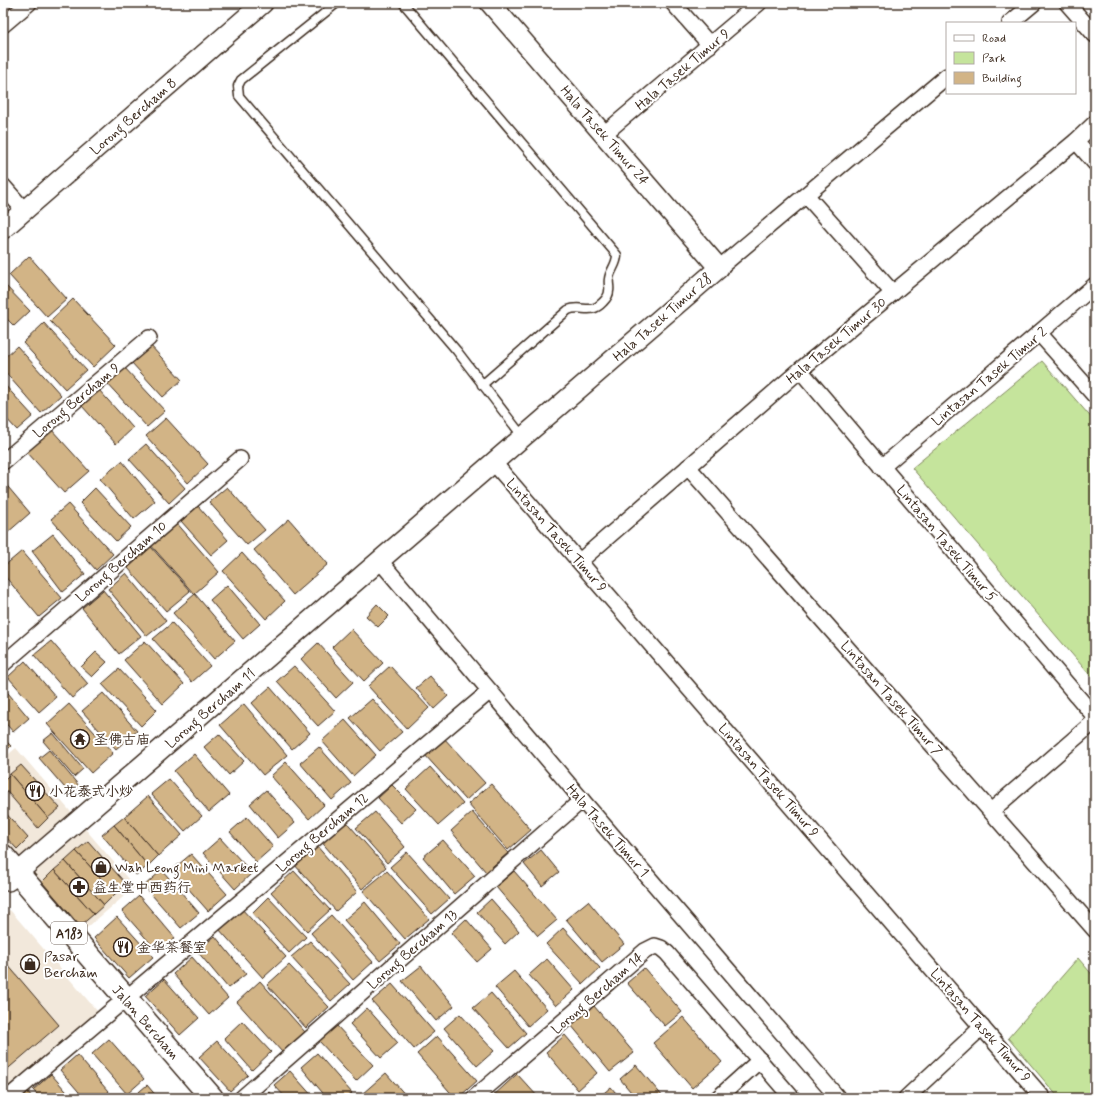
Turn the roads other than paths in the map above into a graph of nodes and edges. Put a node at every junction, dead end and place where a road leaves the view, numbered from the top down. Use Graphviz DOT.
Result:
graph roads {
  1 [pos="29,3"];
  2 [pos="263,3"];
  3 [pos="337,3"];
  4 [pos="403,3"];
  5 [pos="490,3"];
  6 [pos="673,3"];
  7 [pos="759,3"];
  8 [pos="1034,3"];
  9 [pos="1067,3"];
  10 [pos="1011,22"];
  11 [pos="3,25"];
  12 [pos="1095,35"];
  13 [pos="710,45"];
  14 [pos="946,77"];
  15 [pos="1095,123"];
  16 [pos="604,134"];
  17 [pos="1076,141"];
  18 [pos="1095,163"];
  19 [pos="3,186"];
  20 [pos="806,195"];
  21 [pos="24,210"];
  22 [pos="3,229"];
  23 [pos="719,268"];
  24 [pos="1095,285"];
  25 [pos="893,293"];
  26 [pos="1040,333"];
  27 [pos="149,338"];
  28 [pos="800,370"];
  29 [pos="482,385"];
  30 [pos="1095,396"];
  31 [pos="524,438"];
  32 [pos="240,459"];
  33 [pos="3,462"];
  34 [pos="494,463"];
  35 [pos="688,467"];
  36 [pos="882,467"];
  37 [pos="380,561"];
  38 [pos="580,561"];
  39 [pos="3,664"];
  40 [pos="490,690"];
  41 [pos="1095,717"];
  42 [pos="1095,721"];
  43 [pos="582,800"];
  44 [pos="991,811"];
  45 [pos="3,856"];
  46 [pos="8,878"];
  47 [pos="1093,924"];
  48 [pos="121,1002"];
  49 [pos="982,1027"];
  50 [pos="760,1060"];
  51 [pos="8,1098"];
  52 [pos="196,1098"];
  53 [pos="212,1098"];
  54 [pos="242,1098"];
  55 [pos="474,1098"];
  56 [pos="718,1098"];
  57 [pos="792,1098"];
  58 [pos="838,1098"];
  59 [pos="906,1098"];
  60 [pos="1043,1098"];
  1 -- 11 [label="street"];
  2 -- 21 [label="street, Lorong Bercham 8"];
  3 -- 29 [label="lane"];
  4 -- 29 [label="lane"];
  5 -- 16 [label="street, Hala Tasek Timur 24"];
  6 -- 13 [label="street"];
  7 -- 13 [label="street, Hala Tasek Timur 9"];
  8 -- 10 [label="street"];
  9 -- 12 [label="street"];
  13 -- 16 [label="street, Hala Tasek Timur 9"];
  14 -- 20 [label="street, Hala Tasek Timur 28"];
  15 -- 17 [label="street, Hala Tasek Timur 30"];
  16 -- 23 [label="street, Hala Tasek Timur 24"];
  17 -- 18 [label="street"];
  17 -- 25 [label="street, Hala Tasek Timur 30"];
  19 -- 21 [label="street"];
  20 -- 23 [label="street, Hala Tasek Timur 28"];
  20 -- 25 [label="street"];
  21 -- 22 [label="street, Lorong Bercham 8"];
  23 -- 31 [label="street, Hala Tasek Timur 28"];
  24 -- 26 [label="street, Lintasan Tasek Timur 2"];
  25 -- 28 [label="street, Hala Tasek Timur 30"];
  26 -- 30 [label="street"];
  26 -- 36 [label="street, Lintasan Tasek Timur 2"];
  27 -- 33 [label="street, Lorong Bercham 9"];
  28 -- 35 [label="street, Hala Tasek Timur 30"];
  28 -- 36 [label="street, Lintasan Tasek Timur 5"];
  29 -- 31 [label="lane"];
  31 -- 34 [label="street, Hala Tasek Timur 28"];
  32 -- 39 [label="street, Lorong Bercham 10"];
  34 -- 37 [label="street, Hala Tasek Timur 28"];
  34 -- 38 [label="street, Lintasan Tasek Timur 9"];
  35 -- 38 [label="street, Hala Tasek Timur 30"];
  35 -- 44 [label="street, Lintasan Tasek Timur 7"];
  36 -- 41 [label="street, Lintasan Tasek Timur 5"];
  37 -- 40 [label="street, Hala Tasek Timur 1"];
  37 -- 46 [label="street, Lorong Bercham 11"];
  38 -- 49 [label="street, Lintasan Tasek Timur 9"];
  40 -- 43 [label="street, Hala Tasek Timur 1"];
  40 -- 48 [label="street, Lorong Bercham 12"];
  42 -- 44 [label="street"];
  43 -- 54 [label="street, Lorong Bercham 13"];
  43 -- 58 [label="street, Hala Tasek Timur 1"];
  44 -- 47 [label="street, Lintasan Tasek Timur 7"];
  45 -- 46 [label="main road, Jalan Bercham / A183"];
  46 -- 48 [label="main road, Jalan Bercham / A183"];
  48 -- 51 [label="street, Lorong Bercham 12"];
  48 -- 52 [label="main road, Jalan Bercham / A183"];
  48 -- 53 [label="main road, Jalan Bercham / A183"];
  49 -- 59 [label="street"];
  49 -- 60 [label="street, Lintasan Tasek Timur 9"];
  50 -- 55 [label="street, Lorong Bercham 14"];
  50 -- 56 [label="street"];
  50 -- 57 [label="street, Lorong Bercham 14"];
}
